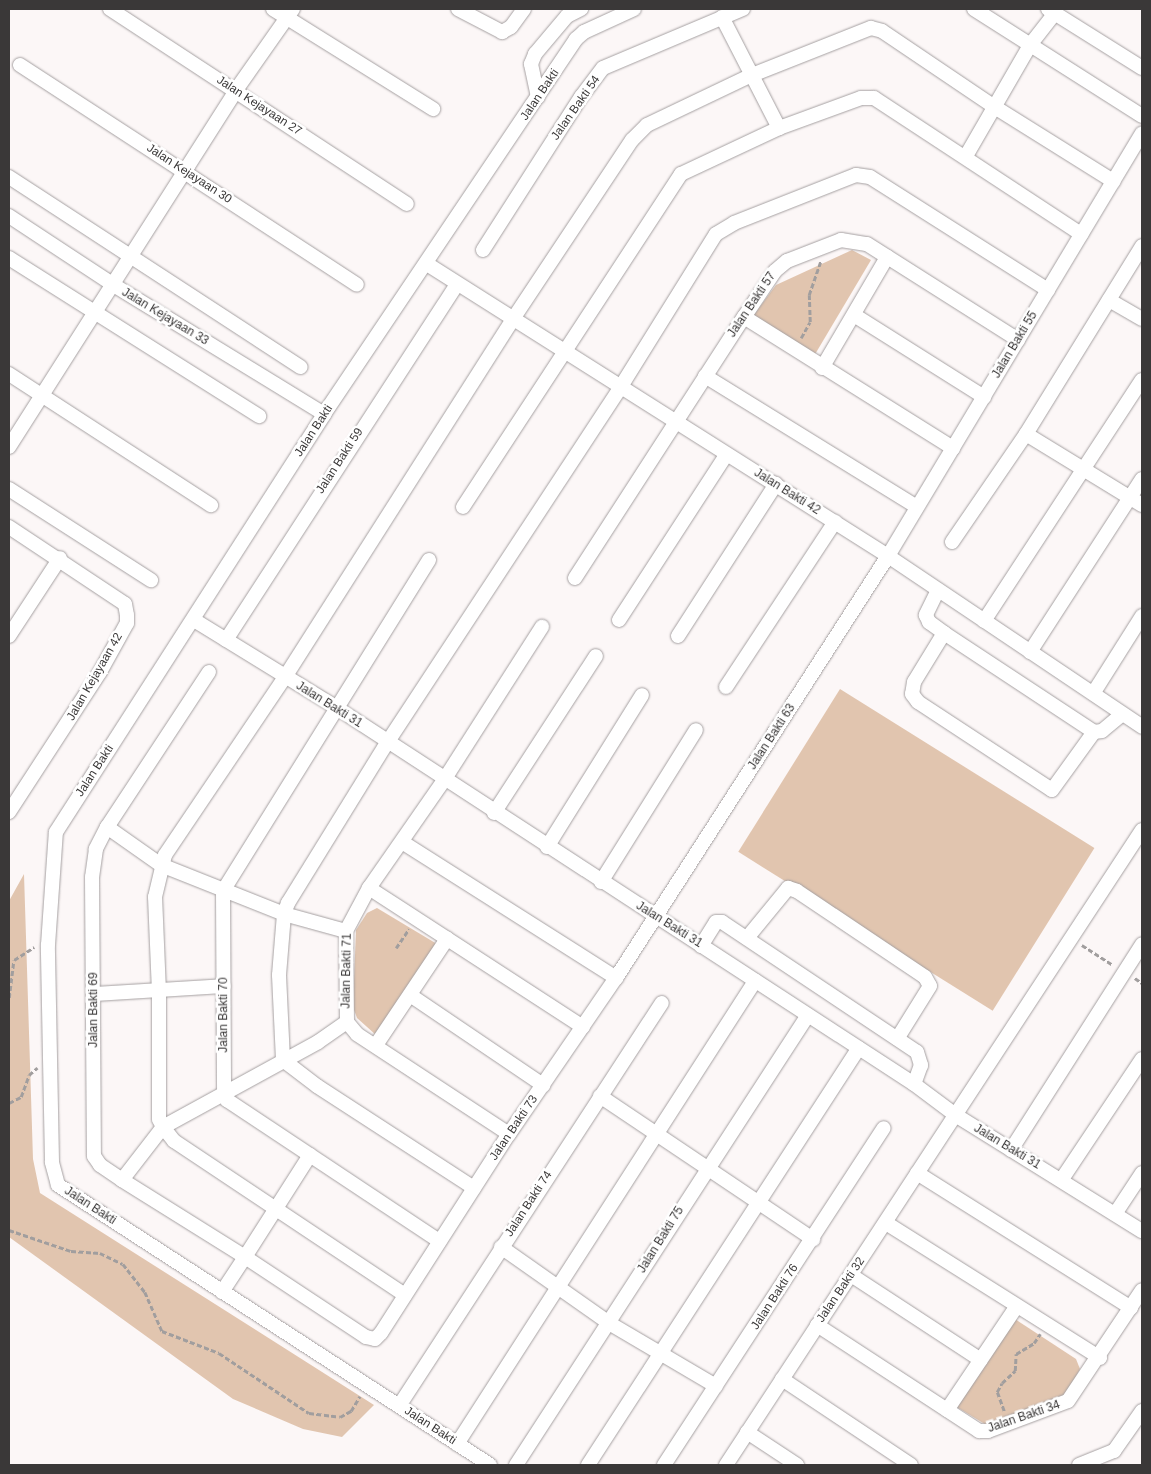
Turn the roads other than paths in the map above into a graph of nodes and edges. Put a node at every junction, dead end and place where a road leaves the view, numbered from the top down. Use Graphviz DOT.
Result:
graph roads {
  1 [pos="110,9"];
  2 [pos="273,9"];
  3 [pos="458,9"];
  4 [pos="524,9"];
  5 [pos="581,9"];
  6 [pos="634,9"];
  7 [pos="742,9"];
  8 [pos="974,9"];
  9 [pos="1052,11"];
  10 [pos="290,13"];
  11 [pos="722,17"];
  12 [pos="1030,45"];
  13 [pos="20,65"];
  14 [pos="1142,68"];
  15 [pos="752,75"];
  16 [pos="236,90"];
  17 [pos="538,97"];
  18 [pos="993,106"];
  19 [pos="433,109"];
  20 [pos="1142,116"];
  21 [pos="779,128"];
  22 [pos="1142,133"];
  23 [pos="966,156"];
  24 [pos="184,170"];
  25 [pos="9,177"];
  26 [pos="1113,181"];
  27 [pos="407,204"];
  28 [pos="9,216"];
  29 [pos="1081,234"];
  30 [pos="1142,246"];
  31 [pos="483,250"];
  32 [pos="130,256"];
  33 [pos="887,257"];
  34 [pos="9,258"];
  35 [pos="427,264"];
  36 [pos="112,284"];
  37 [pos="457,284"];
  38 [pos="357,286"];
  39 [pos="1048,290"];
  40 [pos="1109,300"];
  41 [pos="94,311"];
  42 [pos="854,315"];
  43 [pos="744,317"];
  44 [pos="513,318"];
  45 [pos="1142,319"];
  46 [pos="1018,340"];
  47 [pos="565,354"];
  48 [pos="300,368"];
  49 [pos="822,368"];
  50 [pos="9,374"];
  51 [pos="705,376"];
  52 [pos="1142,380"];
  53 [pos="620,388"];
  54 [pos="42,394"];
  55 [pos="984,397"];
  56 [pos="324,414"];
  57 [pos="259,416"];
  58 [pos="677,424"];
  59 [pos="1026,434"];
  60 [pos="9,447"];
  61 [pos="953,448"];
  62 [pos="726,455"];
  63 [pos="1083,468"];
  64 [pos="1142,479"];
  65 [pos="776,484"];
  66 [pos="9,489"];
  67 [pos="1129,497"];
  68 [pos="211,505"];
  69 [pos="1142,505"];
  70 [pos="462,507"];
  71 [pos="917,507"];
  72 [pos="835,522"];
  73 [pos="9,527"];
  74 [pos="952,542"];
  75 [pos="888,556"];
  76 [pos="60,558"];
  77 [pos="429,560"];
  78 [pos="575,578"];
  79 [pos="152,580"];
  80 [pos="938,590"];
  81 [pos="1142,616"];
  82 [pos="194,620"];
  83 [pos="619,620"];
  84 [pos="984,621"];
  85 [pos="542,627"];
  86 [pos="944,633"];
  87 [pos="9,636"];
  88 [pos="678,636"];
  89 [pos="226,640"];
  90 [pos="1030,652"];
  91 [pos="596,656"];
  92 [pos="209,672"];
  93 [pos="285,677"];
  94 [pos="726,687"];
  95 [pos="1094,692"];
  96 [pos="642,695"];
  97 [pos="337,708"];
  98 [pos="1122,714"];
  99 [pos="1142,727"];
  100 [pos="696,730"];
  101 [pos="1094,732"];
  102 [pos="387,743"];
  103 [pos="444,780"];
  104 [pos="9,812"];
  105 [pos="494,813"];
  106 [pos="107,827"];
  107 [pos="1142,830"];
  108 [pos="402,842"];
  109 [pos="547,847"];
  110 [pos="161,865"];
  111 [pos="601,882"];
  112 [pos="369,888"];
  113 [pos="223,891"];
  114 [pos="284,914"];
  115 [pos="655,917"];
  116 [pos="346,931"];
  117 [pos="748,938"];
  118 [pos="447,939"];
  119 [pos="1142,944"];
  120 [pos="701,946"];
  121 [pos="616,978"];
  122 [pos="755,981"];
  123 [pos="224,986"];
  124 [pos="159,992"];
  125 [pos="94,994"];
  126 [pos="410,996"];
  127 [pos="662,1003"];
  128 [pos="808,1014"];
  129 [pos="347,1022"];
  130 [pos="583,1027"];
  131 [pos="897,1039"];
  132 [pos="376,1045"];
  133 [pos="859,1048"];
  134 [pos="1142,1059"];
  135 [pos="283,1060"];
  136 [pos="543,1084"];
  137 [pos="914,1084"];
  138 [pos="224,1092"];
  139 [pos="600,1096"];
  140 [pos="957,1116"];
  141 [pos="163,1127"];
  142 [pos="884,1128"];
  143 [pos="655,1132"];
  144 [pos="509,1134"];
  145 [pos="1011,1150"];
  146 [pos="310,1155"];
  147 [pos="707,1167"];
  148 [pos="917,1173"];
  149 [pos="1142,1173"];
  150 [pos="1062,1179"];
  151 [pos="122,1180"];
  152 [pos="474,1188"];
  153 [pos="761,1203"];
  154 [pos="274,1210"];
  155 [pos="1115,1214"];
  156 [pos="886,1223"];
  157 [pos="1142,1231"];
  158 [pos="813,1239"];
  159 [pos="438,1241"];
  160 [pos="501,1247"];
  161 [pos="245,1257"];
  162 [pos="851,1275"];
  163 [pos="557,1286"];
  164 [pos="1142,1290"];
  165 [pos="222,1292"];
  166 [pos="405,1295"];
  167 [pos="1017,1306"];
  168 [pos="1131,1308"];
  169 [pos="609,1323"];
  170 [pos="816,1325"];
  171 [pos="662,1353"];
  172 [pos="1100,1358"];
  173 [pos="981,1360"];
  174 [pos="782,1379"];
  175 [pos="716,1386"];
  176 [pos="400,1406"];
  177 [pos="947,1410"];
  178 [pos="1142,1411"];
  179 [pos="748,1432"];
  180 [pos="457,1444"];
  181 [pos="490,1465"];
  182 [pos="516,1465"];
  183 [pos="588,1465"];
  184 [pos="664,1465"];
  185 [pos="726,1465"];
  186 [pos="797,1465"];
  187 [pos="911,1465"];
  188 [pos="1079,1465"];
  1 -- 16 [label="street, Jalan Kejayaan 27"];
  2 -- 10 [label="street"];
  3 -- 4 [label="street"];
  5 -- 17 [label="street"];
  6 -- 17 [label="street, Jalan Bakti"];
  7 -- 11 [label="street, Jalan Bakti 54"];
  8 -- 12 [label="street"];
  9 -- 12 [label="street"];
  9 -- 14 [label="street"];
  10 -- 16 [label="street"];
  10 -- 19 [label="street"];
  11 -- 15 [label="street"];
  11 -- 31 [label="street, Jalan Bakti 54"];
  12 -- 18 [label="street"];
  12 -- 20 [label="street"];
  13 -- 24 [label="street, Jalan Kejayaan 30"];
  15 -- 18 [label="street"];
  15 -- 21 [label="street"];
  15 -- 44 [label="street"];
  16 -- 24 [label="street"];
  16 -- 27 [label="street, Jalan Kejayaan 27"];
  17 -- 35 [label="street, Jalan Bakti"];
  18 -- 23 [label="street"];
  18 -- 26 [label="street"];
  21 -- 23 [label="street"];
  21 -- 47 [label="street"];
  22 -- 26 [label="street, Jalan Bakti 55"];
  23 -- 29 [label="street"];
  24 -- 32 [label="street"];
  24 -- 38 [label="street, Jalan Kejayaan 30"];
  25 -- 32 [label="street"];
  26 -- 29 [label="street, Jalan Bakti 55"];
  28 -- 36 [label="street, Jalan Kejayaan 33"];
  29 -- 39 [label="street, Jalan Bakti 55"];
  30 -- 40 [label="street"];
  32 -- 36 [label="street"];
  32 -- 48 [label="street"];
  33 -- 42 [label="street"];
  33 -- 43 [label="street, Jalan Bakti 57"];
  33 -- 46 [label="street, Jalan Bakti 57"];
  34 -- 41 [label="street"];
  35 -- 37 [label="street, Jalan Bakti 42"];
  35 -- 56 [label="street, Jalan Bakti"];
  36 -- 41 [label="street"];
  36 -- 56 [label="street, Jalan Kejayaan 33"];
  37 -- 44 [label="street, Jalan Bakti 42"];
  37 -- 89 [label="street, Jalan Bakti 59"];
  39 -- 46 [label="street, Jalan Bakti 55"];
  39 -- 53 [label="street"];
  40 -- 45 [label="street"];
  40 -- 59 [label="street"];
  41 -- 54 [label="street"];
  41 -- 57 [label="street"];
  42 -- 49 [label="street"];
  42 -- 55 [label="street"];
  43 -- 49 [label="street"];
  43 -- 51 [label="street, Jalan Bakti 57"];
  44 -- 47 [label="street, Jalan Bakti 42"];
  44 -- 93 [label="street"];
  46 -- 55 [label="street, Jalan Bakti 55"];
  47 -- 53 [label="street, Jalan Bakti 42"];
  47 -- 70 [label="street"];
  49 -- 61 [label="street"];
  50 -- 54 [label="street"];
  51 -- 58 [label="street, Jalan Bakti 57"];
  51 -- 71 [label="street"];
  52 -- 63 [label="street"];
  53 -- 58 [label="street, Jalan Bakti 42"];
  53 -- 102 [label="street"];
  54 -- 60 [label="street"];
  54 -- 68 [label="street"];
  55 -- 61 [label="street, Jalan Bakti 55"];
  56 -- 82 [label="street, Jalan Bakti"];
  58 -- 62 [label="street, Jalan Bakti 42"];
  58 -- 78 [label="street, Jalan Bakti 57"];
  59 -- 63 [label="street"];
  59 -- 74 [label="street"];
  61 -- 71 [label="street, Jalan Bakti 55"];
  62 -- 65 [label="street, Jalan Bakti 42"];
  62 -- 83 [label="street"];
  63 -- 67 [label="street"];
  63 -- 84 [label="street"];
  64 -- 67 [label="street"];
  65 -- 72 [label="street, Jalan Bakti 42"];
  65 -- 88 [label="street"];
  66 -- 79 [label="street"];
  67 -- 69 [label="street"];
  67 -- 90 [label="street"];
  71 -- 75 [label="street, Jalan Bakti 55"];
  72 -- 75 [label="street, Jalan Bakti 42"];
  72 -- 94 [label="street"];
  73 -- 76 [label="street, Jalan Kejayaan 42"];
  75 -- 80 [label="street, Jalan Bakti 42"];
  75 -- 115 [label="street, Jalan Bakti 63"];
  76 -- 87 [label="street"];
  76 -- 104 [label="street, Jalan Kejayaan 42"];
  77 -- 97 [label="street"];
  80 -- 84 [label="street, Jalan Bakti 42"];
  80 -- 86 [label="street"];
  81 -- 95 [label="street"];
  82 -- 89 [label="street, Jalan Bakti 31"];
  82 -- 165 [label="street, Jalan Bakti"];
  84 -- 90 [label="street, Jalan Bakti 42"];
  85 -- 103 [label="street, Jalan Bakti 71"];
  86 -- 101 [label="street"];
  86 -- 101 [label="street"];
  89 -- 93 [label="street, Jalan Bakti 31"];
  90 -- 95 [label="street, Jalan Bakti 42"];
  91 -- 105 [label="street"];
  92 -- 106 [label="street, Jalan Bakti 69"];
  93 -- 97 [label="street, Jalan Bakti 31"];
  93 -- 110 [label="street"];
  95 -- 98 [label="street, Jalan Bakti 42"];
  96 -- 109 [label="street"];
  97 -- 102 [label="street, Jalan Bakti 31"];
  97 -- 113 [label="street"];
  98 -- 99 [label="street, Jalan Bakti 42"];
  98 -- 101 [label="street"];
  100 -- 111 [label="street"];
  102 -- 103 [label="street, Jalan Bakti 31"];
  102 -- 114 [label="street"];
  103 -- 105 [label="street, Jalan Bakti 31"];
  103 -- 108 [label="street, Jalan Bakti 71"];
  105 -- 109 [label="street, Jalan Bakti 31"];
  106 -- 110 [label="street"];
  106 -- 125 [label="street, Jalan Bakti 69"];
  107 -- 140 [label="street, Jalan Bakti 32"];
  108 -- 112 [label="street, Jalan Bakti 71"];
  108 -- 121 [label="street"];
  109 -- 111 [label="street, Jalan Bakti 31"];
  110 -- 113 [label="street"];
  110 -- 124 [label="street"];
  111 -- 115 [label="street, Jalan Bakti 31"];
  112 -- 116 [label="street, Jalan Bakti 71"];
  112 -- 118 [label="street"];
  113 -- 114 [label="street"];
  113 -- 123 [label="street, Jalan Bakti 70"];
  114 -- 116 [label="street"];
  114 -- 135 [label="street"];
  115 -- 120 [label="street, Jalan Bakti 31"];
  115 -- 121 [label="street, Jalan Bakti 73"];
  116 -- 129 [label="street, Jalan Bakti 71"];
  117 -- 120 [label="street"];
  117 -- 131 [label="street"];
  117 -- 131 [label="street"];
  118 -- 126 [label="street"];
  118 -- 130 [label="street"];
  119 -- 145 [label="street"];
  120 -- 122 [label="street, Jalan Bakti 31"];
  121 -- 130 [label="street, Jalan Bakti 73"];
  122 -- 128 [label="street, Jalan Bakti 31"];
  122 -- 143 [label="street"];
  123 -- 124 [label="street"];
  123 -- 138 [label="street, Jalan Bakti 70"];
  124 -- 125 [label="street"];
  124 -- 141 [label="street"];
  125 -- 151 [label="street, Jalan Bakti 69"];
  126 -- 132 [label="street"];
  126 -- 136 [label="street"];
  127 -- 139 [label="street, Jalan Bakti 74"];
  128 -- 133 [label="street, Jalan Bakti 31"];
  128 -- 147 [label="street, Jalan Bakti 75"];
  129 -- 132 [label="street, Jalan Bakti 71"];
  129 -- 135 [label="street"];
  130 -- 136 [label="street, Jalan Bakti 73"];
  131 -- 137 [label="street"];
  132 -- 144 [label="street, Jalan Bakti 71"];
  133 -- 137 [label="street, Jalan Bakti 31"];
  133 -- 153 [label="street"];
  134 -- 150 [label="street"];
  135 -- 138 [label="street"];
  135 -- 152 [label="street"];
  136 -- 144 [label="street, Jalan Bakti 73"];
  137 -- 140 [label="street, Jalan Bakti 31"];
  138 -- 141 [label="street"];
  138 -- 146 [label="street"];
  139 -- 143 [label="street"];
  139 -- 160 [label="street, Jalan Bakti 74"];
  140 -- 145 [label="street, Jalan Bakti 31"];
  140 -- 148 [label="street, Jalan Bakti 32"];
  141 -- 151 [label="street"];
  141 -- 154 [label="street"];
  142 -- 158 [label="street, Jalan Bakti 76"];
  143 -- 147 [label="street"];
  143 -- 163 [label="street"];
  144 -- 152 [label="street, Jalan Bakti 73"];
  145 -- 150 [label="street, Jalan Bakti 31"];
  146 -- 154 [label="street"];
  146 -- 159 [label="street"];
  147 -- 153 [label="street"];
  147 -- 169 [label="street, Jalan Bakti 75"];
  148 -- 156 [label="street, Jalan Bakti 32"];
  148 -- 168 [label="street"];
  149 -- 155 [label="street"];
  150 -- 155 [label="street, Jalan Bakti 31"];
  151 -- 161 [label="street, Jalan Bakti 69"];
  152 -- 159 [label="street, Jalan Bakti 73"];
  153 -- 158 [label="street"];
  153 -- 171 [label="street"];
  154 -- 161 [label="street"];
  154 -- 166 [label="street"];
  155 -- 157 [label="street, Jalan Bakti 31"];
  156 -- 162 [label="street, Jalan Bakti 32"];
  156 -- 167 [label="street"];
  158 -- 175 [label="street, Jalan Bakti 76"];
  159 -- 166 [label="street, Jalan Bakti 73"];
  160 -- 163 [label="street"];
  160 -- 176 [label="street, Jalan Bakti 74"];
  161 -- 165 [label="street"];
  161 -- 166 [label="street, Jalan Bakti 73"];
  162 -- 170 [label="street, Jalan Bakti 32"];
  162 -- 173 [label="street"];
  163 -- 169 [label="street"];
  163 -- 180 [label="street"];
  164 -- 168 [label="street, Jalan Bakti 34"];
  165 -- 176 [label="street, Jalan Bakti"];
  167 -- 172 [label="street"];
  167 -- 173 [label="street"];
  168 -- 172 [label="street, Jalan Bakti 34"];
  169 -- 171 [label="street"];
  169 -- 182 [label="street, Jalan Bakti 75"];
  170 -- 174 [label="street, Jalan Bakti 32"];
  170 -- 177 [label="street, Jalan Bakti 34"];
  171 -- 175 [label="street"];
  171 -- 183 [label="street"];
  172 -- 177 [label="street, Jalan Bakti 34"];
  173 -- 177 [label="street"];
  174 -- 179 [label="street, Jalan Bakti 32"];
  174 -- 187 [label="street"];
  175 -- 184 [label="street, Jalan Bakti 76"];
  176 -- 180 [label="street, Jalan Bakti"];
  178 -- 188 [label="street"];
  179 -- 185 [label="street, Jalan Bakti 32"];
  179 -- 186 [label="street"];
  180 -- 181 [label="street, Jalan Bakti"];
}
